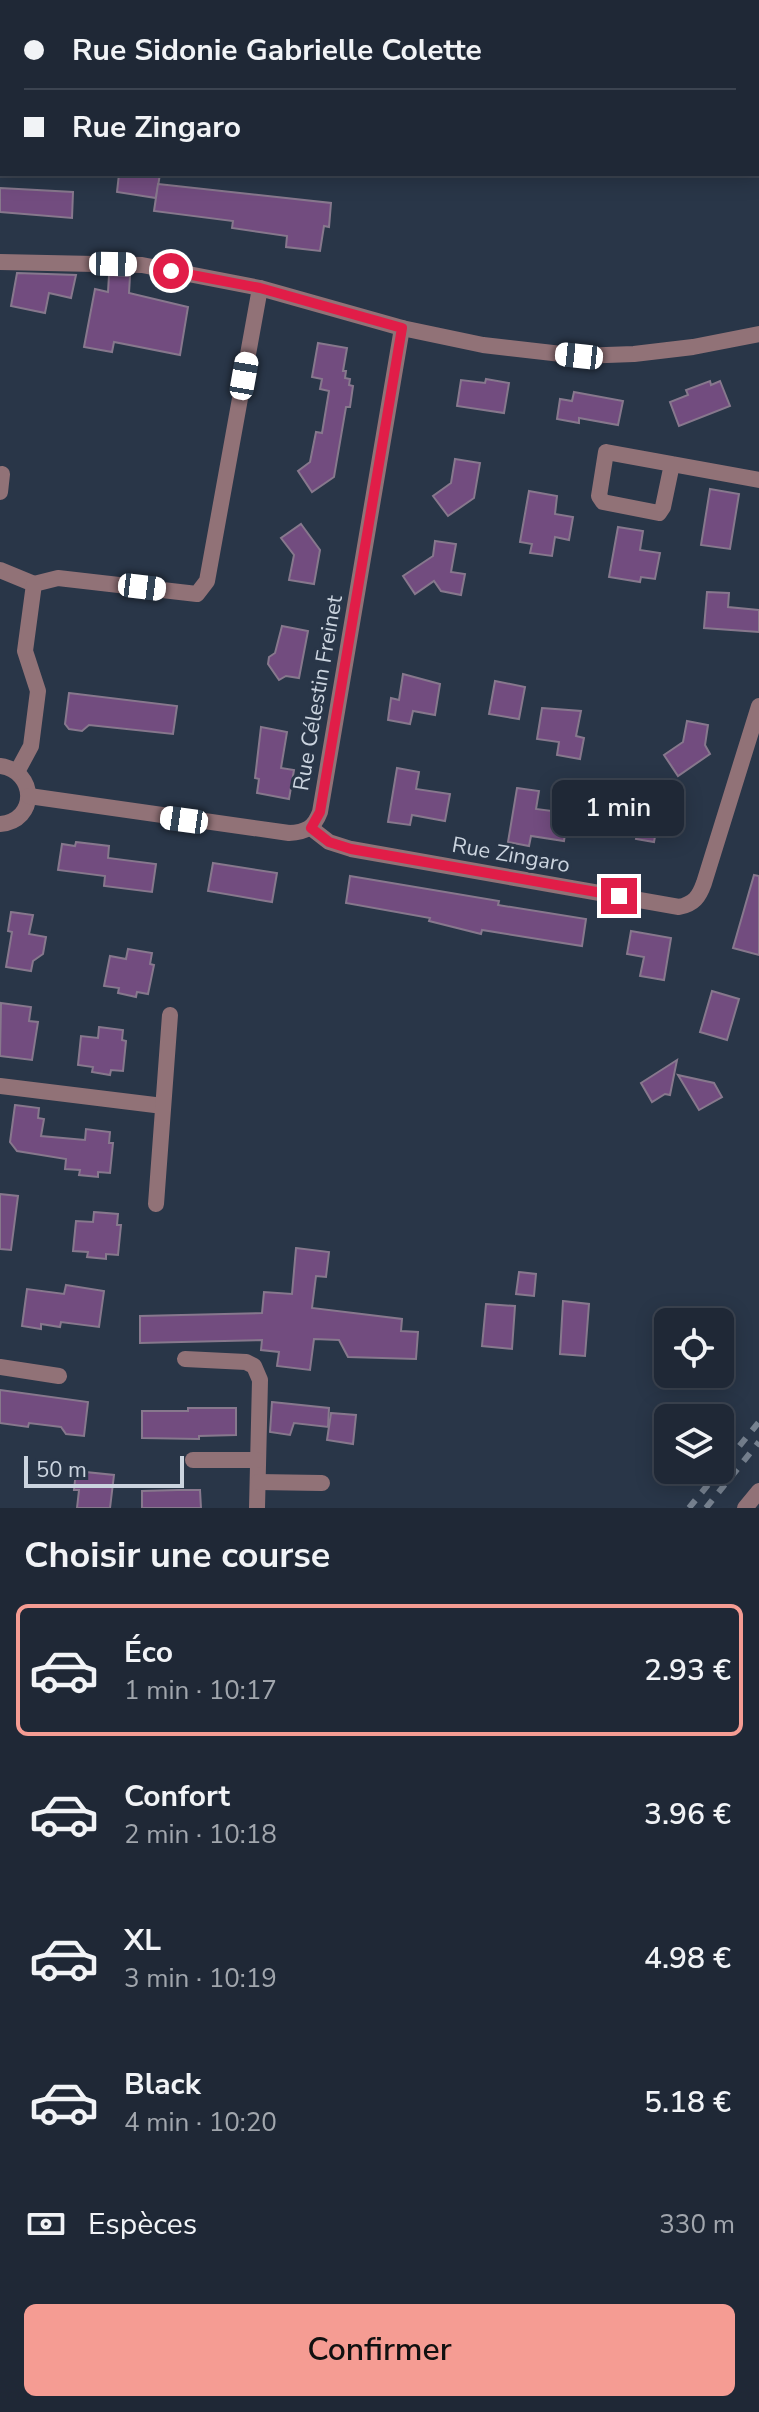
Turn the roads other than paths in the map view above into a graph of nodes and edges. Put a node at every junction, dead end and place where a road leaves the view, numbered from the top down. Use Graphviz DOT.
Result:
graph roads {
  1 [pos="0,262"];
  2 [pos="260,288"];
  3 [pos="402,328"];
  4 [pos="759,334"];
  5 [pos="672,464"];
  6 [pos="2,474"];
  7 [pos="759,480"];
  8 [pos="0,492"];
  9 [pos="0,570"];
  10 [pos="34,584"];
  11 [pos="759,706"];
  12 [pos="0,766"];
  13 [pos="17,772"];
  14 [pos="29,796"];
  15 [pos="0,824"];
  16 [pos="311,828"];
  17 [pos="170,1015"];
  18 [pos="0,1086"];
  19 [pos="163,1106"];
  20 [pos="156,1204"];
  21 [pos="185,1359"];
  22 [pos="0,1367"];
  23 [pos="59,1376"];
  24 [pos="193,1460"];
  25 [pos="257,1460"];
  26 [pos="258,1482"];
  27 [pos="322,1483"];
  28 [pos="759,1491"];
  29 [pos="257,1508"];
  30 [pos="745,1508"];
  1 -- 2 [label="street"];
  2 -- 3 [label="street"];
  2 -- 10 [label="street"];
  3 -- 4 [label="street"];
  3 -- 16 [label="street, Rue Célestin Freinet"];
  5 -- 5 [label="street"];
  5 -- 7 [label="street"];
  6 -- 8 [label="street"];
  9 -- 10 [label="street"];
  10 -- 13 [label="street"];
  11 -- 16 [label="street, Rue Zingaro"];
  12 -- 13 [label="street"];
  13 -- 14 [label="street"];
  14 -- 15 [label="street"];
  14 -- 16 [label="street"];
  17 -- 19 [label="street"];
  18 -- 19 [label="street"];
  19 -- 20 [label="street"];
  21 -- 25 [label="street"];
  22 -- 23 [label="street"];
  24 -- 25 [label="street"];
  25 -- 26 [label="street"];
  26 -- 27 [label="street"];
  26 -- 29 [label="street"];
  28 -- 30 [label="street"];
}
